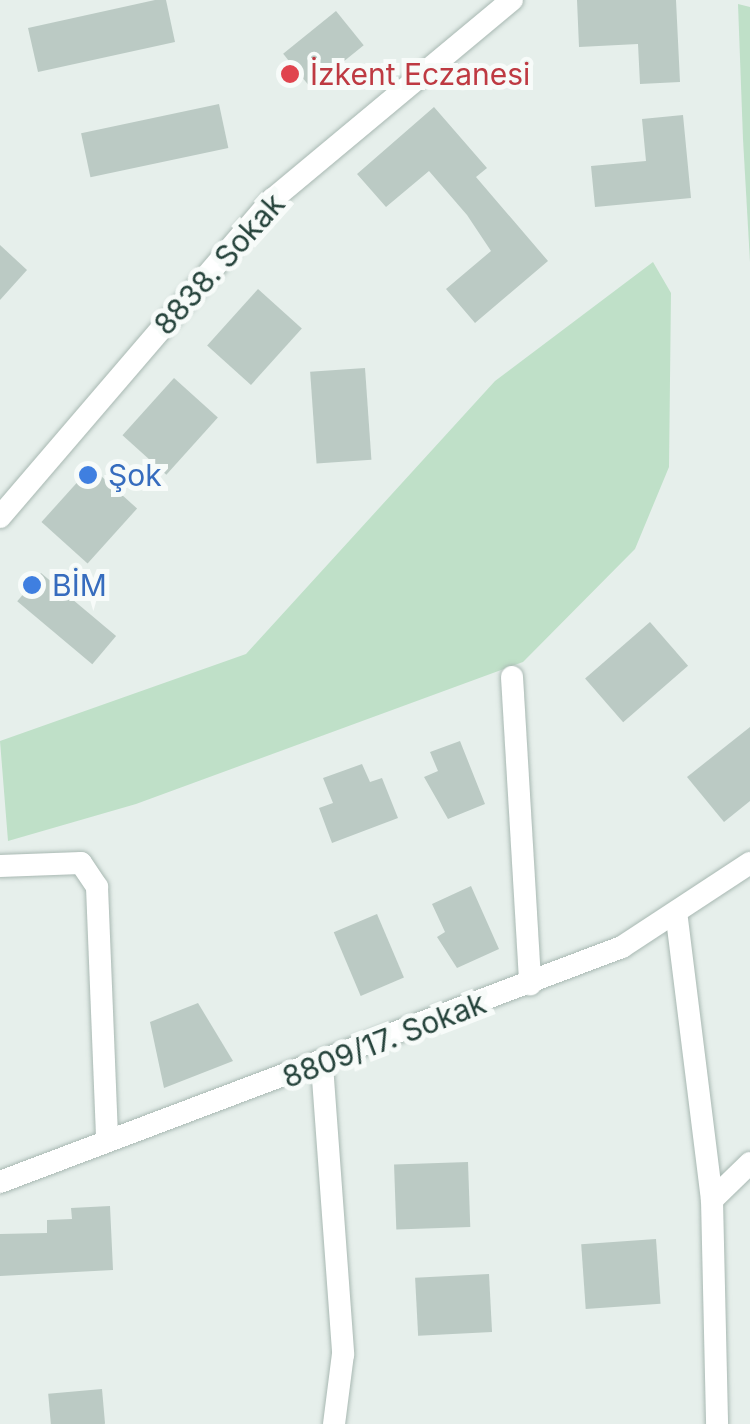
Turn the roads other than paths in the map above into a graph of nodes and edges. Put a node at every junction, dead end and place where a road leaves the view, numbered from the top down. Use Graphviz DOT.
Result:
graph roads {
  1 [pos="512,0"];
  2 [pos="0,517"];
  3 [pos="512,677"];
  4 [pos="750,862"];
  5 [pos="0,866"];
  6 [pos="677,919"];
  7 [pos="530,984"];
  8 [pos="322,1065"];
  9 [pos="107,1140"];
  10 [pos="750,1164"];
  11 [pos="0,1182"];
  12 [pos="712,1200"];
  13 [pos="334,1424"];
  14 [pos="717,1424"];
  1 -- 2 [label="street, 8838. Sokak"];
  3 -- 7 [label="street"];
  4 -- 6 [label="street, 8809/17. Sokak"];
  5 -- 9 [label="street"];
  6 -- 7 [label="street, 8809/17. Sokak"];
  6 -- 12 [label="street"];
  7 -- 8 [label="street, 8809/17. Sokak"];
  8 -- 9 [label="street, 8809/17. Sokak"];
  8 -- 13 [label="street"];
  9 -- 11 [label="street, 8809/17. Sokak"];
  10 -- 12 [label="street"];
  12 -- 14 [label="street"];
}
